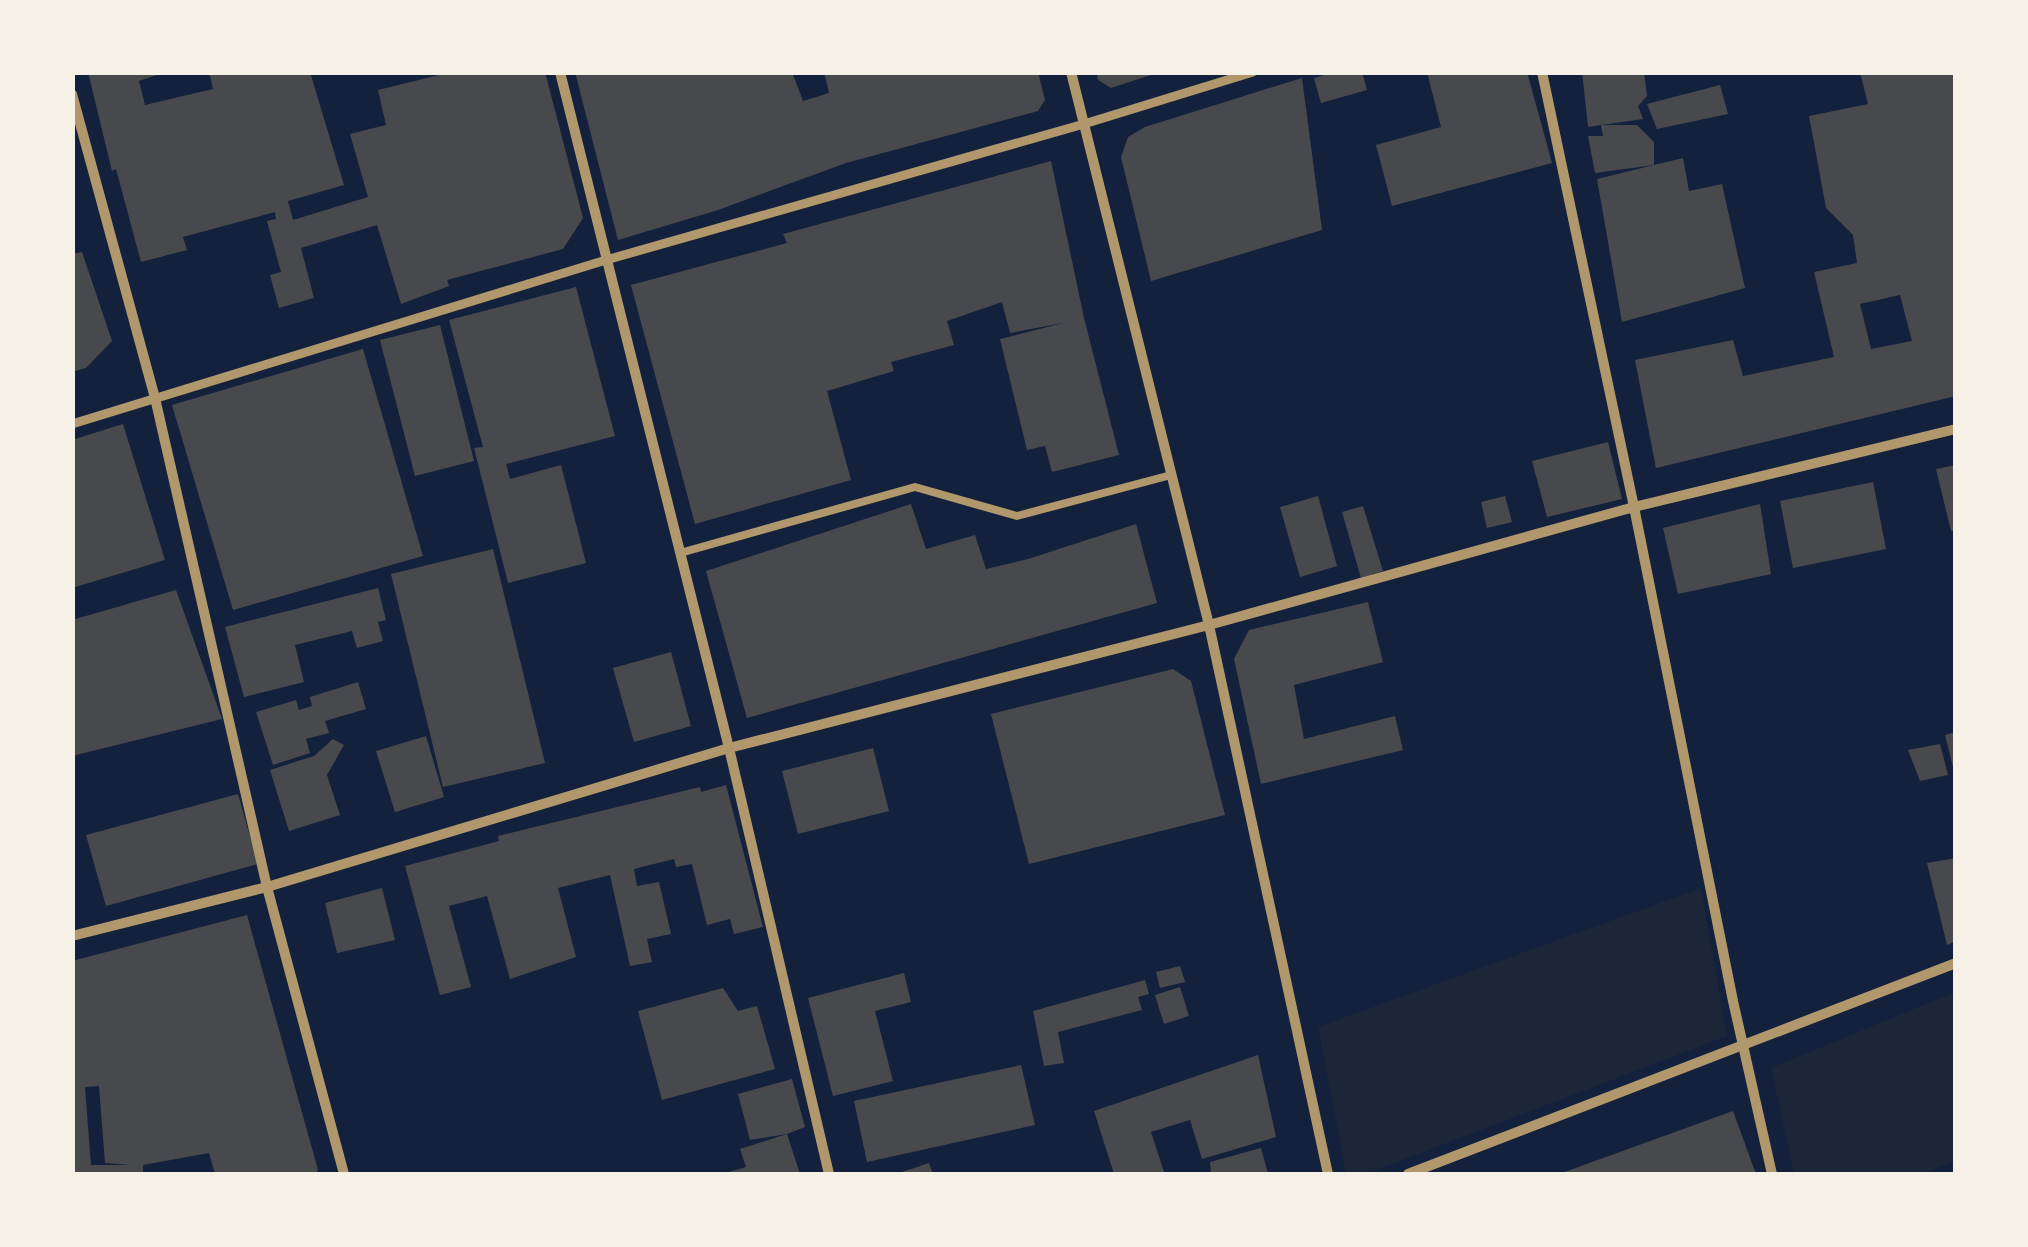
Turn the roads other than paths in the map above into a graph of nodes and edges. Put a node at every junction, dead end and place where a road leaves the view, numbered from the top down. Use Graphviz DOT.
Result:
graph roads {
  1 [pos="560,72"];
  2 [pos="1071,72"];
  3 [pos="1253,72"];
  4 [pos="1542,72"];
  5 [pos="72,94"];
  6 [pos="1084,124"];
  7 [pos="606,260"];
  8 [pos="155,398"];
  9 [pos="72,424"];
  10 [pos="1956,429"];
  11 [pos="1172,475"];
  12 [pos="1634,508"];
  13 [pos="680,553"];
  14 [pos="1208,625"];
  15 [pos="728,748"];
  16 [pos="266,887"];
  17 [pos="72,936"];
  18 [pos="1956,963"];
  19 [pos="1744,1044"];
  20 [pos="344,1174"];
  21 [pos="830,1174"];
  22 [pos="1328,1174"];
  23 [pos="1408,1174"];
  24 [pos="1772,1174"];
  1 -- 7 [label="street"];
  2 -- 6 [label="street"];
  3 -- 6 [label="street"];
  4 -- 12 [label="street"];
  5 -- 8 [label="street"];
  6 -- 7 [label="street"];
  6 -- 11 [label="street"];
  7 -- 8 [label="street"];
  7 -- 13 [label="street"];
  8 -- 9 [label="street"];
  8 -- 16 [label="street"];
  10 -- 12 [label="street"];
  11 -- 13 [label="lane"];
  11 -- 14 [label="street"];
  12 -- 14 [label="street"];
  12 -- 19 [label="street"];
  13 -- 15 [label="street"];
  14 -- 15 [label="street"];
  14 -- 22 [label="street"];
  15 -- 16 [label="street"];
  15 -- 21 [label="street"];
  16 -- 17 [label="street"];
  16 -- 20 [label="street"];
  18 -- 19 [label="street"];
  19 -- 23 [label="street"];
  19 -- 24 [label="street"];
}
